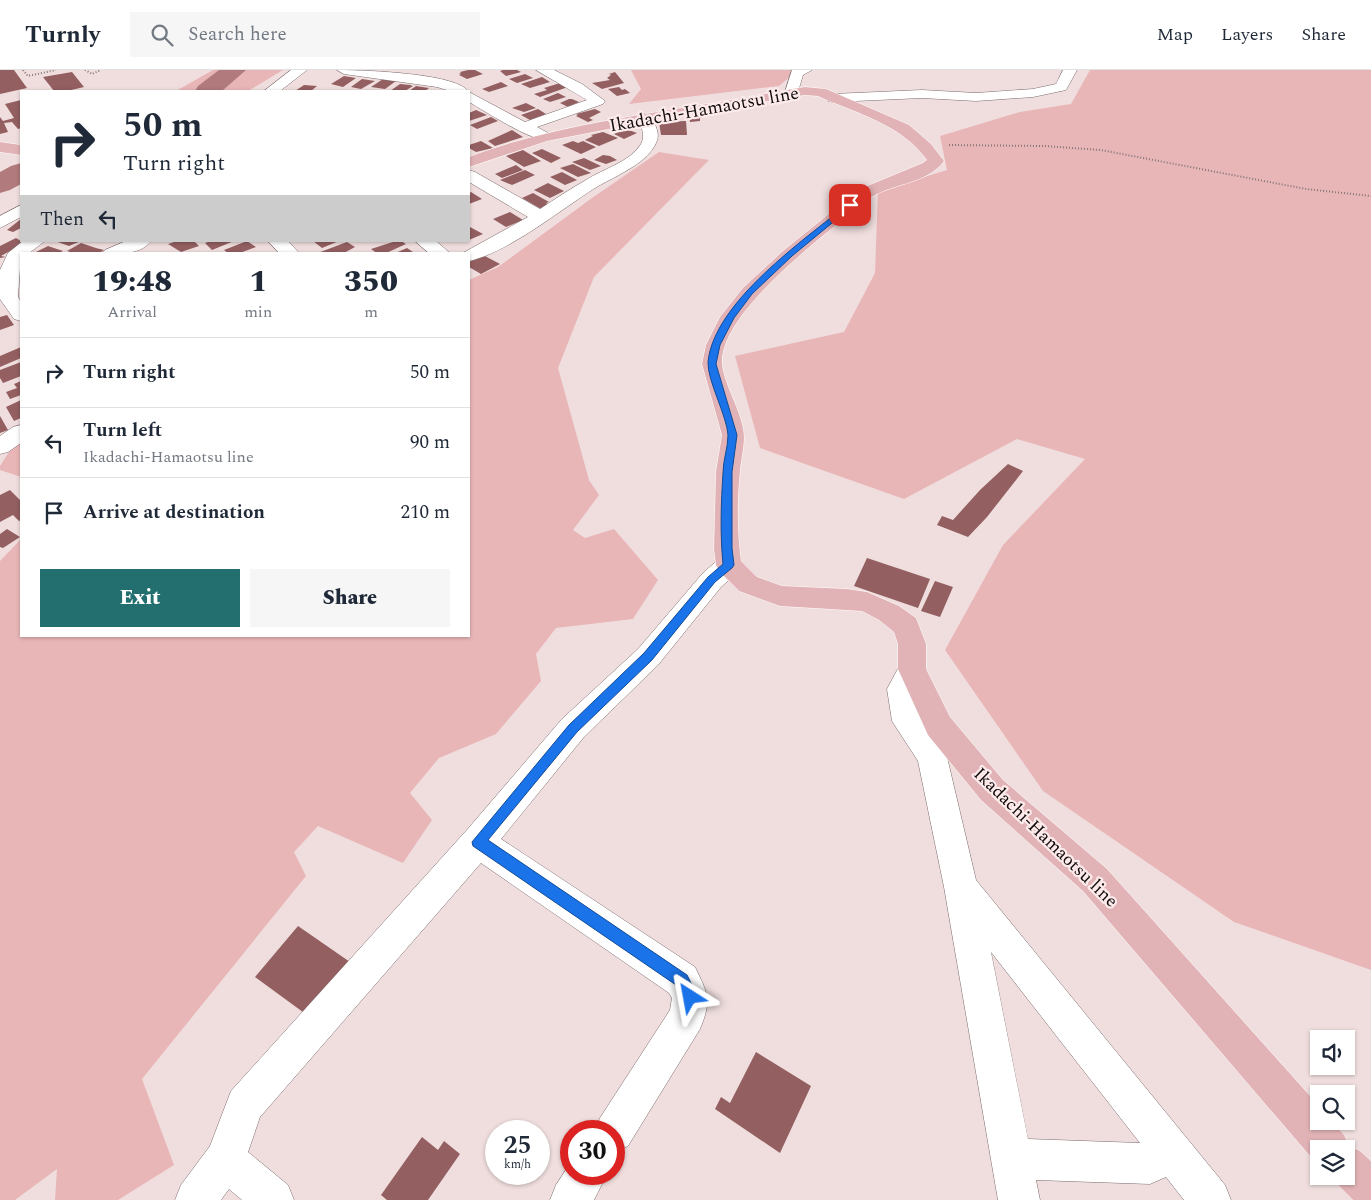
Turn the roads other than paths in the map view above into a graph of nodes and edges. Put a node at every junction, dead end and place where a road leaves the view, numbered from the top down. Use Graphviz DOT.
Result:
graph roads {
  1 [pos="300,70"];
  2 [pos="344,70"];
  3 [pos="543,70"];
  4 [pos="805,70"];
  5 [pos="1070,70"];
  6 [pos="272,90"];
  7 [pos="458,90"];
  8 [pos="792,92"];
  9 [pos="470,97"];
  10 [pos="833,98"];
  11 [pos="644,118"];
  12 [pos="534,132"];
  13 [pos="0,147"];
  14 [pos="20,150"];
  15 [pos="470,162"];
  16 [pos="470,176"];
  17 [pos="20,211"];
  18 [pos="541,217"];
  19 [pos="0,223"];
  20 [pos="34,242"];
  21 [pos="140,242"];
  22 [pos="278,242"];
  23 [pos="425,242"];
  24 [pos="122,252"];
  25 [pos="289,252"];
  26 [pos="439,252"];
  27 [pos="470,256"];
  28 [pos="10,296"];
  29 [pos="20,313"];
  30 [pos="20,433"];
  31 [pos="0,447"];
  32 [pos="729,565"];
  33 [pos="912,670"];
  34 [pos="478,842"];
  35 [pos="961,887"];
  36 [pos="622,1120"];
  37 [pos="1322,1140"];
  38 [pos="1170,1152"];
  39 [pos="225,1158"];
  40 [pos="1013,1159"];
  41 [pos="1355,1174"];
  42 [pos="580,1185"];
  43 [pos="1371,1189"];
  44 [pos="196,1200"];
  45 [pos="273,1200"];
  46 [pos="571,1200"];
  47 [pos="1019,1200"];
  48 [pos="1210,1200"];
  1 -- 6 [label="street"];
  2 -- 7 [label="street"];
  3 -- 12 [label="street"];
  4 -- 8 [label="street"];
  5 -- 10 [label="street"];
  8 -- 10 [label="main road, Ikadachi-Hamaotsu line"];
  8 -- 11 [label="main road, Ikadachi-Hamaotsu line"];
  9 -- 12 [label="street"];
  10 -- 32 [label="main road, Ikadachi-Hamaotsu line"];
  11 -- 12 [label="main road, Ikadachi-Hamaotsu line"];
  11 -- 18 [label="street"];
  12 -- 15 [label="main road, Ikadachi-Hamaotsu line"];
  13 -- 14 [label="main road"];
  16 -- 18 [label="street"];
  17 -- 19 [label="street"];
  18 -- 27 [label="street"];
  20 -- 28 [label="street"];
  21 -- 24 [label="street"];
  22 -- 25 [label="street"];
  23 -- 26 [label="street"];
  28 -- 29 [label="street"];
  30 -- 31 [label="street"];
  32 -- 33 [label="main road, Ikadachi-Hamaotsu line"];
  32 -- 34 [label="street"];
  33 -- 35 [label="street"];
  33 -- 37 [label="main road, Ikadachi-Hamaotsu line"];
  34 -- 36 [label="street"];
  34 -- 39 [label="street"];
  35 -- 38 [label="street"];
  35 -- 40 [label="street"];
  38 -- 40 [label="street"];
  38 -- 48 [label="street"];
  39 -- 44 [label="street"];
  39 -- 45 [label="street"];
  40 -- 47 [label="street"];
  41 -- 43 [label="main road"];
  42 -- 46 [label="street"];
}
